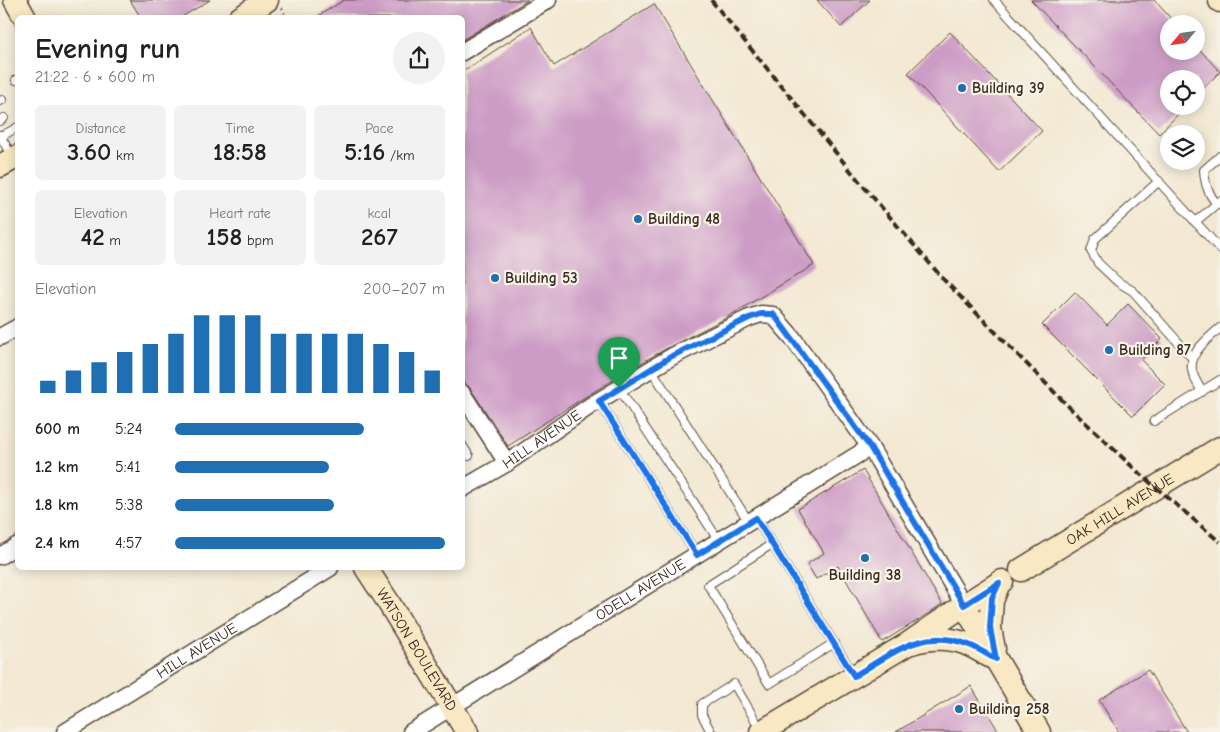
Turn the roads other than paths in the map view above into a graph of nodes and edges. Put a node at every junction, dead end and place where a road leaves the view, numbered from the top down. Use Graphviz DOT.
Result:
graph roads {
  1 [pos="14,0"];
  2 [pos="267,0"];
  3 [pos="548,0"];
  4 [pos="994,0"];
  5 [pos="23,15"];
  6 [pos="244,15"];
  7 [pos="465,50"];
  8 [pos="15,128"];
  9 [pos="0,136"];
  10 [pos="1220,156"];
  11 [pos="10,160"];
  12 [pos="1159,181"];
  13 [pos="1218,202"];
  14 [pos="1195,222"];
  15 [pos="1220,249"];
  16 [pos="15,328"];
  17 [pos="1220,328"];
  18 [pos="0,337"];
  19 [pos="1193,359"];
  20 [pos="651,368"];
  21 [pos="1220,380"];
  22 [pos="619,388"];
  23 [pos="1202,392"];
  24 [pos="465,398"];
  25 [pos="599,401"];
  26 [pos="1154,421"];
  27 [pos="870,447"];
  28 [pos="1220,448"];
  29 [pos="465,450"];
  30 [pos="469,456"];
  31 [pos="507,463"];
  32 [pos="465,487"];
  33 [pos="752,520"];
  34 [pos="719,541"];
  35 [pos="772,544"];
  36 [pos="15,547"];
  37 [pos="697,555"];
  38 [pos="0,556"];
  39 [pos="327,570"];
  40 [pos="367,570"];
  41 [pos="1007,578"];
  42 [pos="964,605"];
  43 [pos="834,643"];
  44 [pos="906,645"];
  45 [pos="996,659"];
  46 [pos="854,676"];
  47 [pos="452,707"];
  48 [pos="65,732"];
  49 [pos="411,732"];
  50 [pos="467,732"];
  51 [pos="710,732"];
  52 [pos="761,732"];
  53 [pos="1039,732"];
  1 -- 5 [label="street"];
  2 -- 6 [label="street"];
  3 -- 7 [label="street"];
  4 -- 12 [label="lane"];
  8 -- 9 [label="lane"];
  9 -- 11 [label="lane"];
  10 -- 13 [label="lane"];
  12 -- 14 [label="lane"];
  12 -- 19 [label="lane"];
  13 -- 14 [label="lane"];
  14 -- 15 [label="lane"];
  16 -- 18 [label="street"];
  17 -- 19 [label="lane"];
  19 -- 23 [label="lane"];
  20 -- 22 [label="street, HILL AVENUE"];
  20 -- 27 [label="street, HILL AVENUE"];
  20 -- 33 [label="lane"];
  21 -- 23 [label="lane"];
  22 -- 25 [label="street, HILL AVENUE"];
  22 -- 34 [label="lane"];
  23 -- 26 [label="lane"];
  24 -- 31 [label="street"];
  25 -- 31 [label="street, HILL AVENUE"];
  25 -- 37 [label="lane"];
  27 -- 33 [label="street, ODELL AVENUE"];
  27 -- 42 [label="street"];
  28 -- 41 [label="street, OAK HILL AVENUE"];
  29 -- 30 [label="lane"];
  31 -- 32 [label="street, HILL AVENUE"];
  33 -- 34 [label="street, ODELL AVENUE"];
  33 -- 35 [label="lane"];
  34 -- 37 [label="street, ODELL AVENUE"];
  35 -- 43 [label="lane"];
  35 -- 43 [label="lane"];
  36 -- 38 [label="street"];
  37 -- 47 [label="street, ODELL AVENUE"];
  39 -- 48 [label="street, HILL AVENUE"];
  40 -- 47 [label="street, WATSON BOULEVARD"];
  41 -- 42 [label="street, OAK HILL AVENUE"];
  41 -- 45 [label="street"];
  42 -- 44 [label="street, OAK HILL AVENUE"];
  42 -- 45 [label="street"];
  43 -- 46 [label="lane"];
  44 -- 45 [label="street"];
  44 -- 46 [label="street, OAK HILL AVENUE"];
  45 -- 53 [label="street"];
  46 -- 52 [label="street, OAK HILL AVENUE"];
  47 -- 49 [label="street, ODELL AVENUE"];
  47 -- 50 [label="street, WATSON BOULEVARD"];
  51 -- 52 [label="lane"];
}
